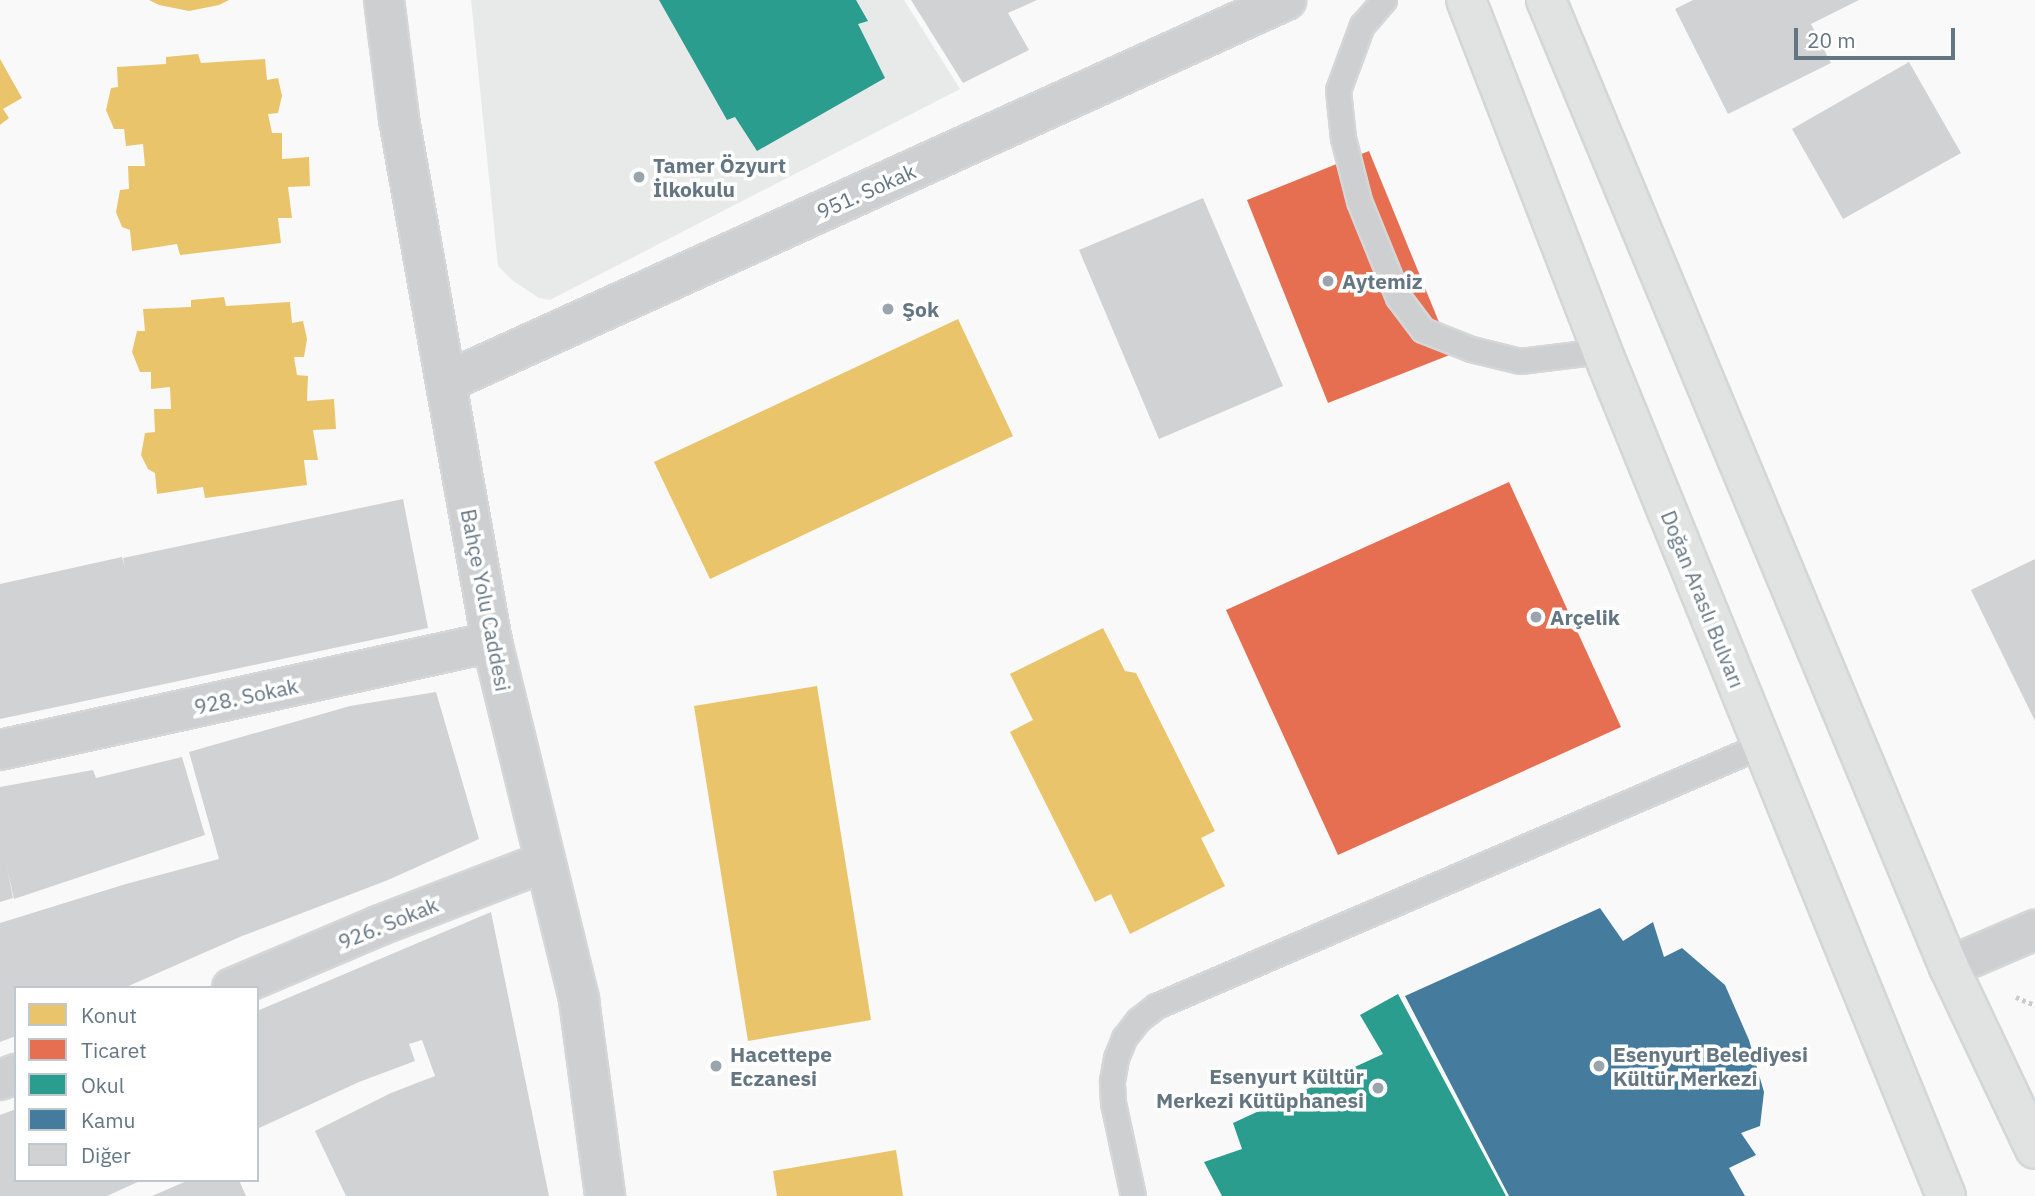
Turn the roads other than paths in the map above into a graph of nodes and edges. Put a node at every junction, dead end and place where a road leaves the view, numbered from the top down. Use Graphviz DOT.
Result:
graph roads {
  1 [pos="384,0"];
  2 [pos="1286,0"];
  3 [pos="1384,0"];
  4 [pos="1466,0"];
  5 [pos="1546,0"];
  6 [pos="1602,351"];
  7 [pos="446,382"];
  8 [pos="492,642"];
  9 [pos="1762,746"];
  10 [pos="0,750"];
  11 [pos="545,862"];
  12 [pos="2035,930"];
  13 [pos="1950,967"];
  14 [pos="237,986"];
  15 [pos="2035,1149"];
  16 [pos="605,1196"];
  17 [pos="1133,1196"];
  18 [pos="1946,1196"];
  1 -- 7 [label="street, Bahçe Yolu Caddesi"];
  2 -- 7 [label="street, 951. Sokak"];
  3 -- 6 [label="lane"];
  4 -- 6 [label="main road, Doğan Araslı Bulvarı"];
  5 -- 13 [label="main road"];
  6 -- 9 [label="main road, Doğan Araslı Bulvarı"];
  7 -- 8 [label="street, Bahçe Yolu Caddesi"];
  8 -- 10 [label="street, 928. Sokak"];
  8 -- 11 [label="street, Bahçe Yolu Caddesi"];
  9 -- 17 [label="lane"];
  9 -- 18 [label="main road, Doğan Araslı Bulvarı"];
  11 -- 14 [label="street, 926. Sokak"];
  11 -- 16 [label="street, Bahçe Yolu Caddesi"];
  12 -- 13 [label="street"];
  13 -- 15 [label="main road"];
}
